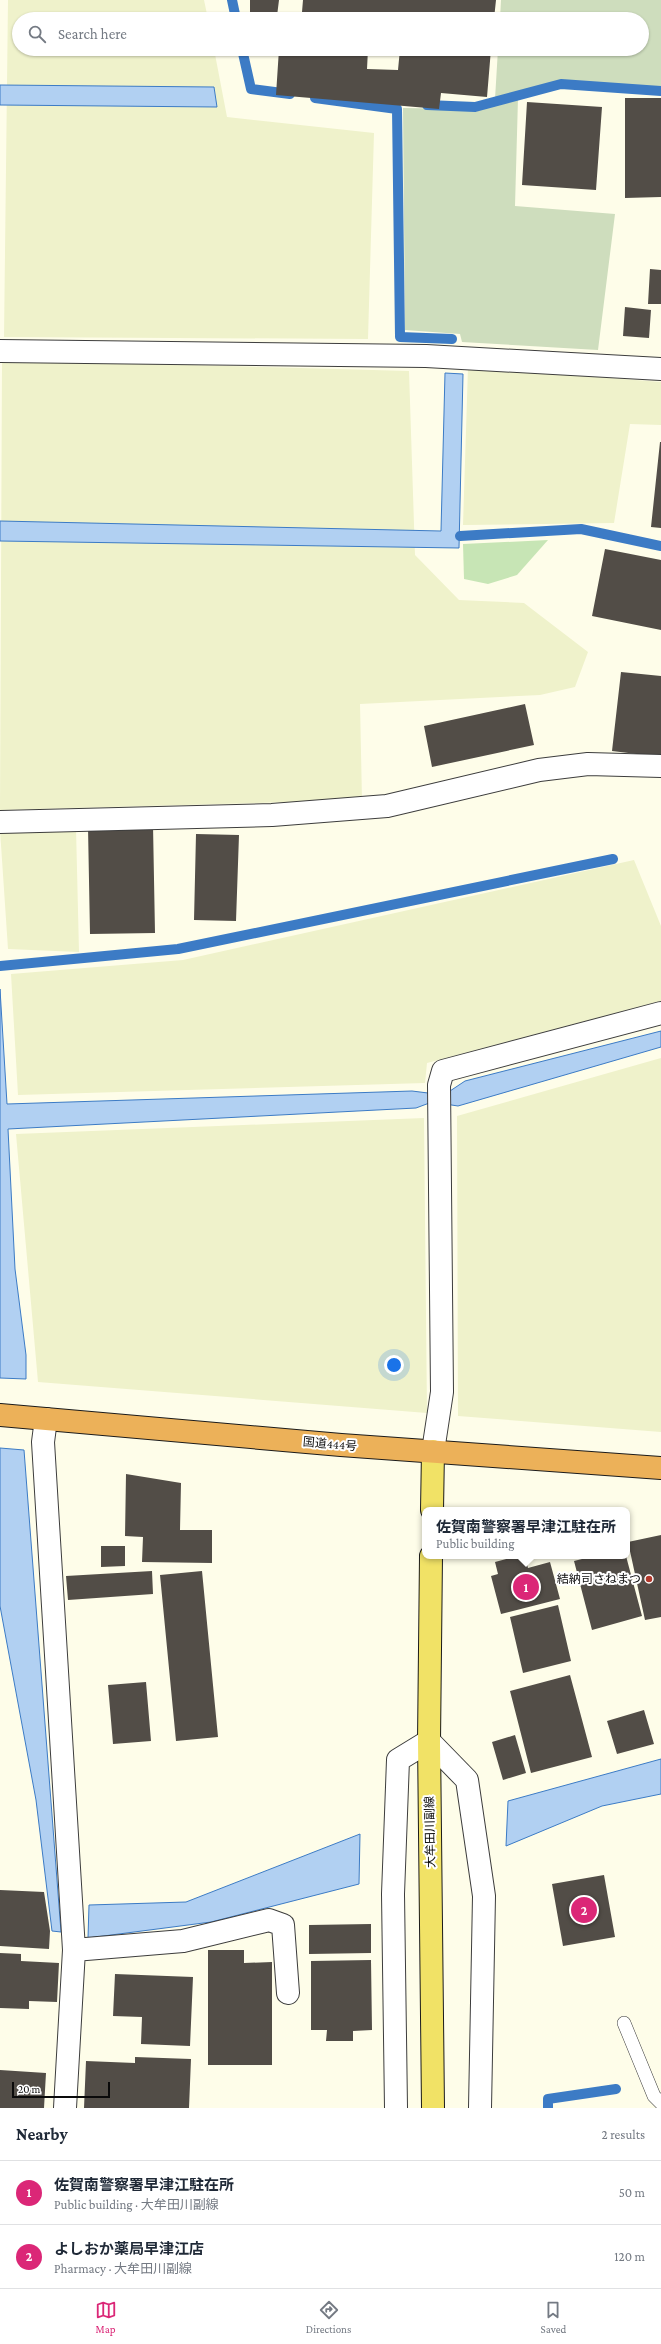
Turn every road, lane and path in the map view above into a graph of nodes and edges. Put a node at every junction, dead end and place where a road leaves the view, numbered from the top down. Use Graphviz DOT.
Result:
graph roads {
  1 [pos="0,351"];
  2 [pos="661,369"];
  3 [pos="661,766"];
  4 [pos="0,822"];
  5 [pos="661,1013"];
  6 [pos="0,1415"];
  7 [pos="46,1419"];
  8 [pos="433,1451"];
  9 [pos="661,1468"];
  10 [pos="432,1507"];
  11 [pos="431,1559"];
  12 [pos="429,1741"];
  13 [pos="74,1950"];
  14 [pos="288,1993"];
  15 [pos="624,2024"];
  16 [pos="661,2103"];
  17 [pos="65,2108"];
  18 [pos="396,2108"];
  19 [pos="433,2108"];
  20 [pos="480,2108"];
  1 -- 2 [label="street"];
  3 -- 4 [label="street"];
  5 -- 8 [label="street"];
  6 -- 7 [label="highway, 国道444号"];
  7 -- 8 [label="highway, 国道444号"];
  7 -- 13 [label="street"];
  8 -- 9 [label="highway, 国道444号"];
  8 -- 10 [label="main road"];
  11 -- 12 [label="main road, 大牟田川副線"];
  12 -- 18 [label="street"];
  12 -- 19 [label="main road, 大牟田川副線"];
  12 -- 20 [label="street"];
  13 -- 14 [label="street"];
  13 -- 17 [label="street"];
  15 -- 16 [label="lane"];
}
